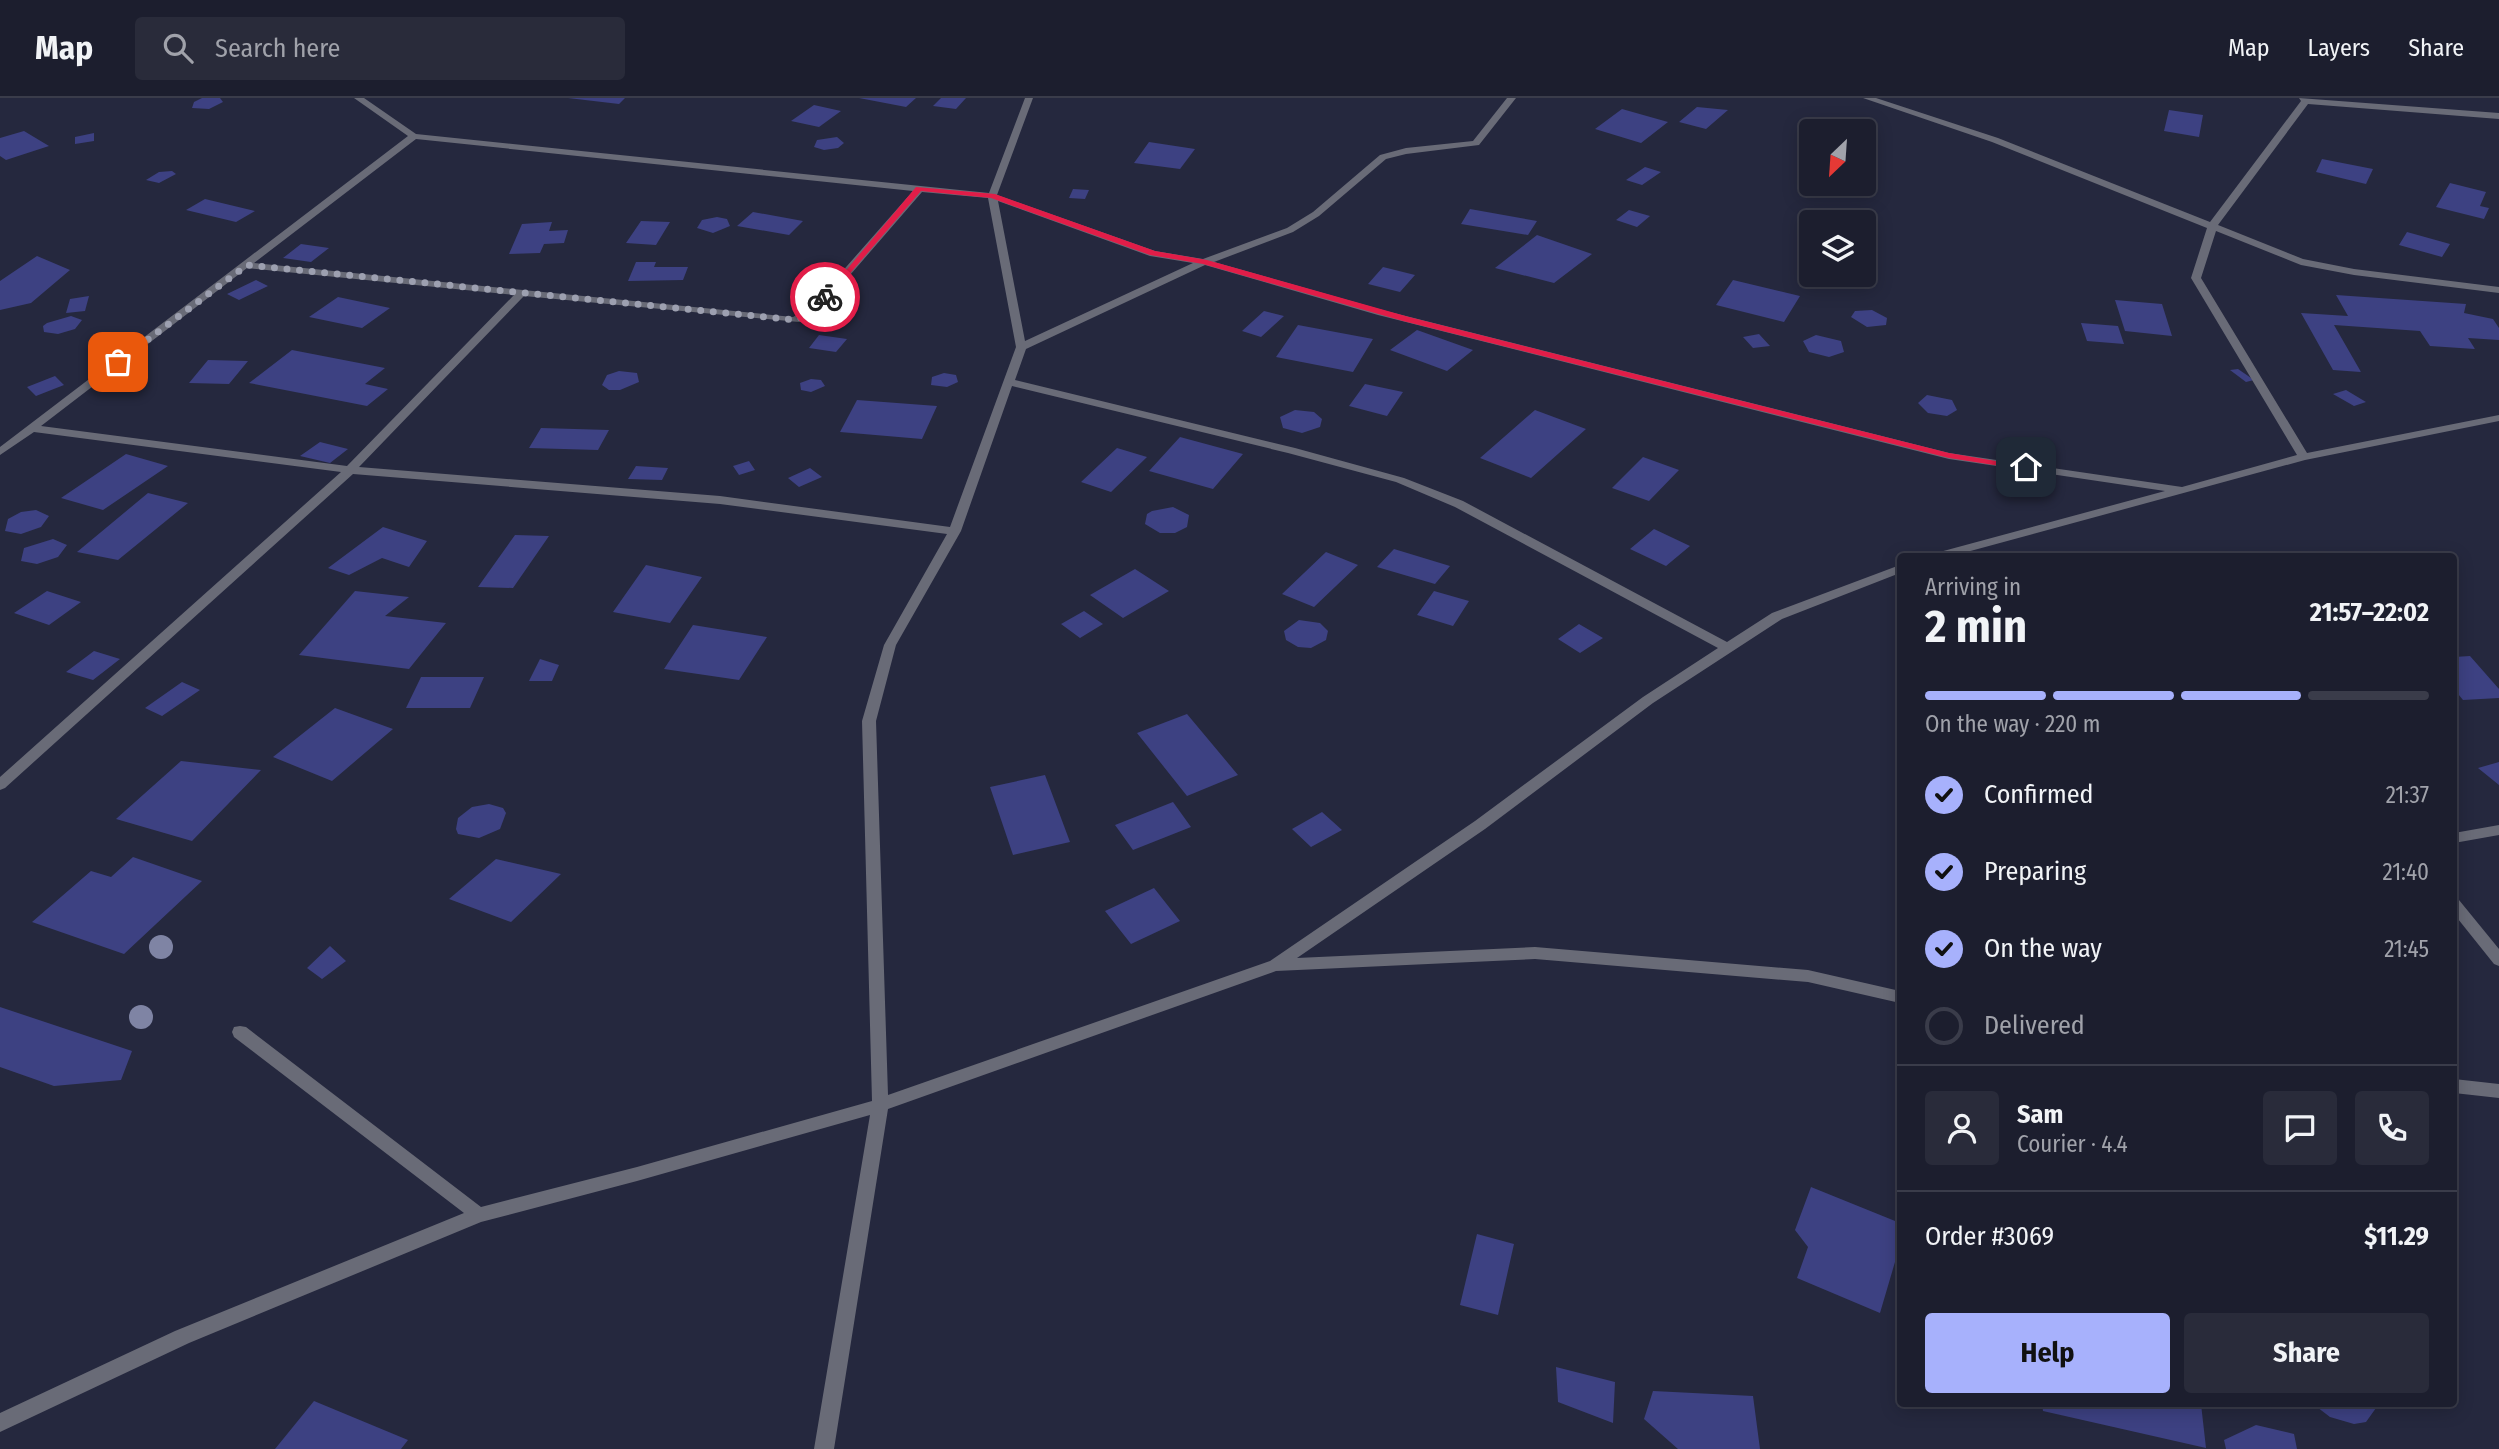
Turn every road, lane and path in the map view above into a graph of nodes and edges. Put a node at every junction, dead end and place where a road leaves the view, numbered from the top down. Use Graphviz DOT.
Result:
graph roads {
  1 [pos="358,98"];
  2 [pos="1029,98"];
  3 [pos="1513,98"];
  4 [pos="1873,99"];
  5 [pos="2304,99"];
  6 [pos="2499,116"];
  7 [pos="414,136"];
  8 [pos="919,189"];
  9 [pos="992,196"];
  10 [pos="2213,225"];
  11 [pos="1204,261"];
  12 [pos="247,265"];
  13 [pos="2499,290"];
  14 [pos="522,292"];
  15 [pos="1021,347"];
  16 [pos="1009,382"];
  17 [pos="2499,418"];
  18 [pos="32,428"];
  19 [pos="0,452"];
  20 [pos="2304,457"];
  21 [pos="350,470"];
  22 [pos="2181,490"];
  23 [pos="955,531"];
  24 [pos="1951,553"];
  25 [pos="1897,570"];
  26 [pos="1728,648"];
  27 [pos="0,785"];
  28 [pos="2499,830"];
  29 [pos="2457,837"];
  30 [pos="2457,908"];
  31 [pos="2499,960"];
  32 [pos="1275,965"];
  33 [pos="1897,995"];
  34 [pos="240,1032"];
  35 [pos="2457,1086"];
  36 [pos="2499,1091"];
  37 [pos="880,1105"];
  38 [pos="479,1215"];
  39 [pos="0,1423"];
  40 [pos="824,1449"];
  1 -- 7 [label="street"];
  2 -- 9 [label="street"];
  3 -- 11 [label="street"];
  4 -- 10 [label="street"];
  5 -- 6 [label="street"];
  5 -- 10 [label="street"];
  7 -- 8 [label="street"];
  7 -- 12 [label="street"];
  8 -- 9 [label="street"];
  8 -- 14 [label="street"];
  9 -- 11 [label="street"];
  9 -- 15 [label="street"];
  10 -- 13 [label="street"];
  10 -- 20 [label="street"];
  11 -- 15 [label="street"];
  11 -- 22 [label="street"];
  12 -- 14 [label="street"];
  12 -- 18 [label="street"];
  14 -- 21 [label="street"];
  15 -- 16 [label="street"];
  16 -- 23 [label="street"];
  16 -- 26 [label="street"];
  17 -- 20 [label="street"];
  18 -- 19 [label="street"];
  18 -- 21 [label="street"];
  20 -- 22 [label="street"];
  21 -- 23 [label="street"];
  21 -- 27 [label="street"];
  22 -- 24 [label="street"];
  23 -- 37 [label="street"];
  25 -- 26 [label="street"];
  26 -- 32 [label="street"];
  28 -- 29 [label="street"];
  30 -- 31 [label="street"];
  32 -- 33 [label="street"];
  32 -- 37 [label="street"];
  34 -- 38 [label="street"];
  35 -- 36 [label="street"];
  37 -- 38 [label="street"];
  37 -- 40 [label="street"];
  38 -- 39 [label="street"];
}
